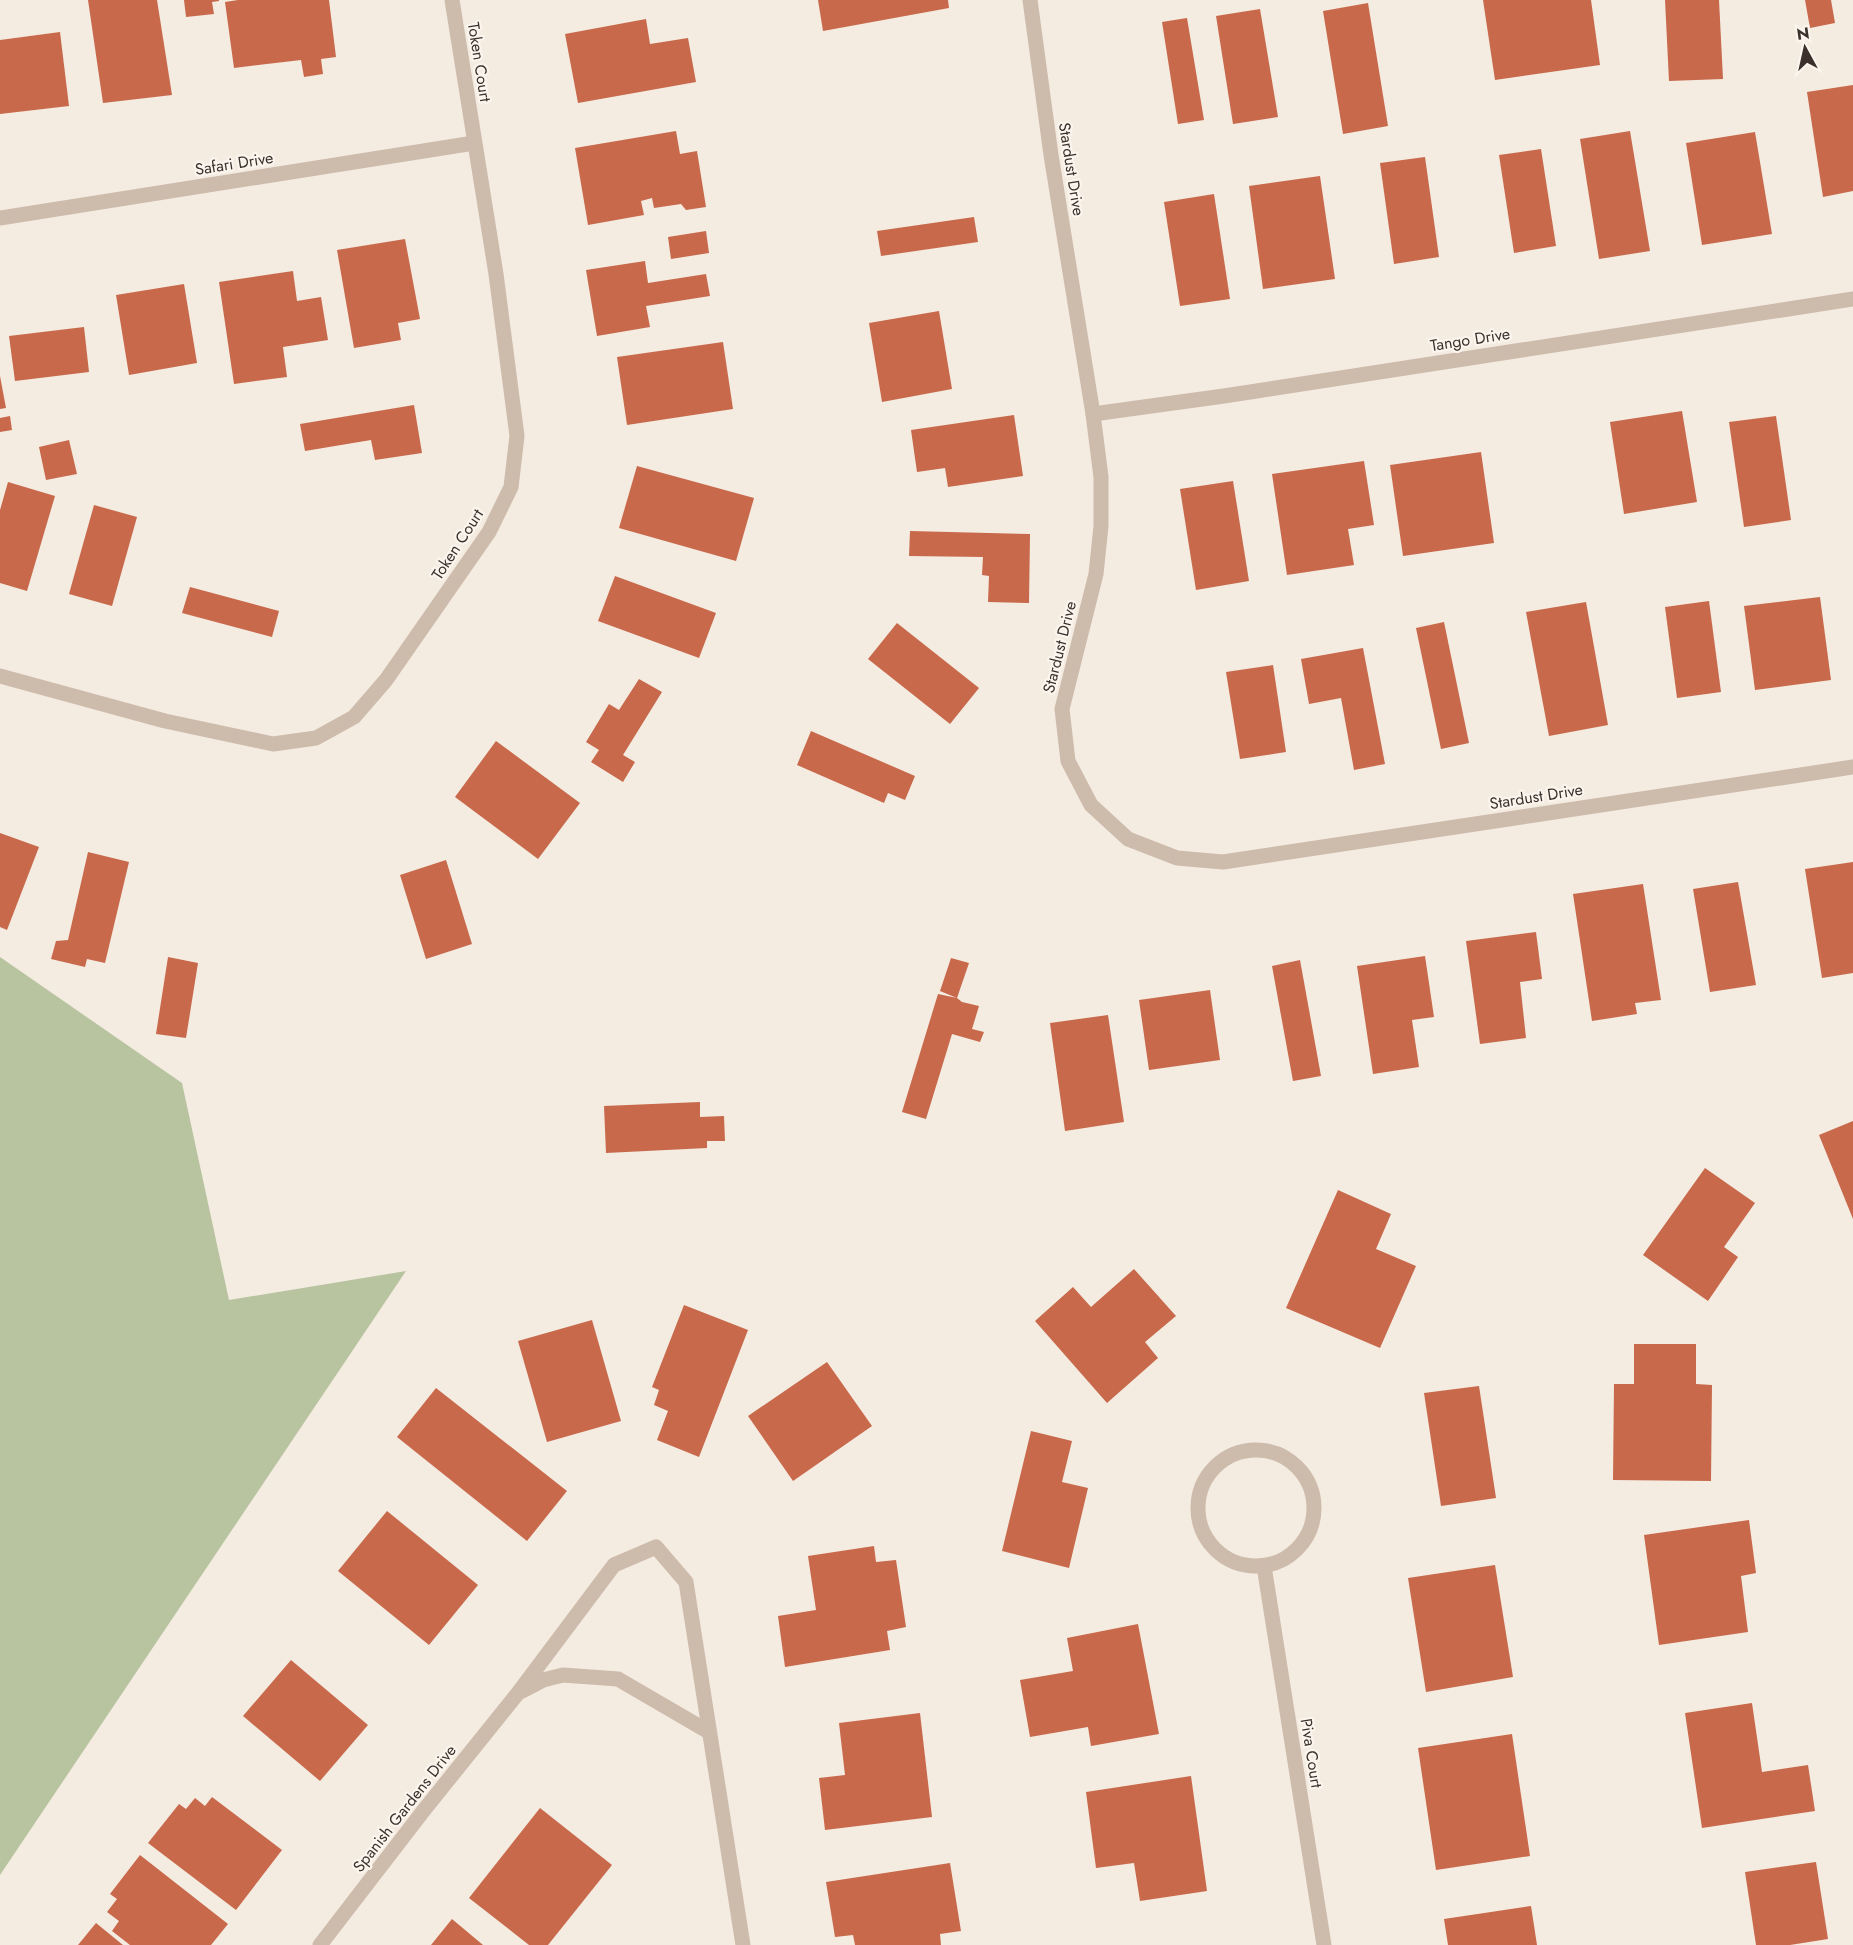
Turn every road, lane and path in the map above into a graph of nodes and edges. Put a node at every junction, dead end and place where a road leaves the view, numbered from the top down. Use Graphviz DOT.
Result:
graph roads {
  1 [pos="452,0"];
  2 [pos="1030,0"];
  3 [pos="474,143"];
  4 [pos="0,218"];
  5 [pos="1853,299"];
  6 [pos="1093,414"];
  7 [pos="0,676"];
  8 [pos="1853,767"];
  9 [pos="1264,1566"];
  10 [pos="518,1693"];
  11 [pos="709,1732"];
  12 [pos="320,1945"];
  13 [pos="743,1945"];
  14 [pos="1324,1945"];
  1 -- 3 [label="street, Token Court"];
  2 -- 6 [label="street, Stardust Drive"];
  3 -- 4 [label="street, Safari Drive"];
  3 -- 7 [label="street, Token Court"];
  5 -- 6 [label="street, Tango Drive"];
  6 -- 8 [label="street, Stardust Drive"];
  9 -- 9 [label="street"];
  9 -- 14 [label="street, Piva Court"];
  10 -- 11 [label="street, Spanish Gardens Drive"];
  10 -- 11 [label="street, Spanish Gardens Drive"];
  10 -- 12 [label="street, Spanish Gardens Drive"];
  11 -- 13 [label="street, Spanish Gardens Drive"];
}
